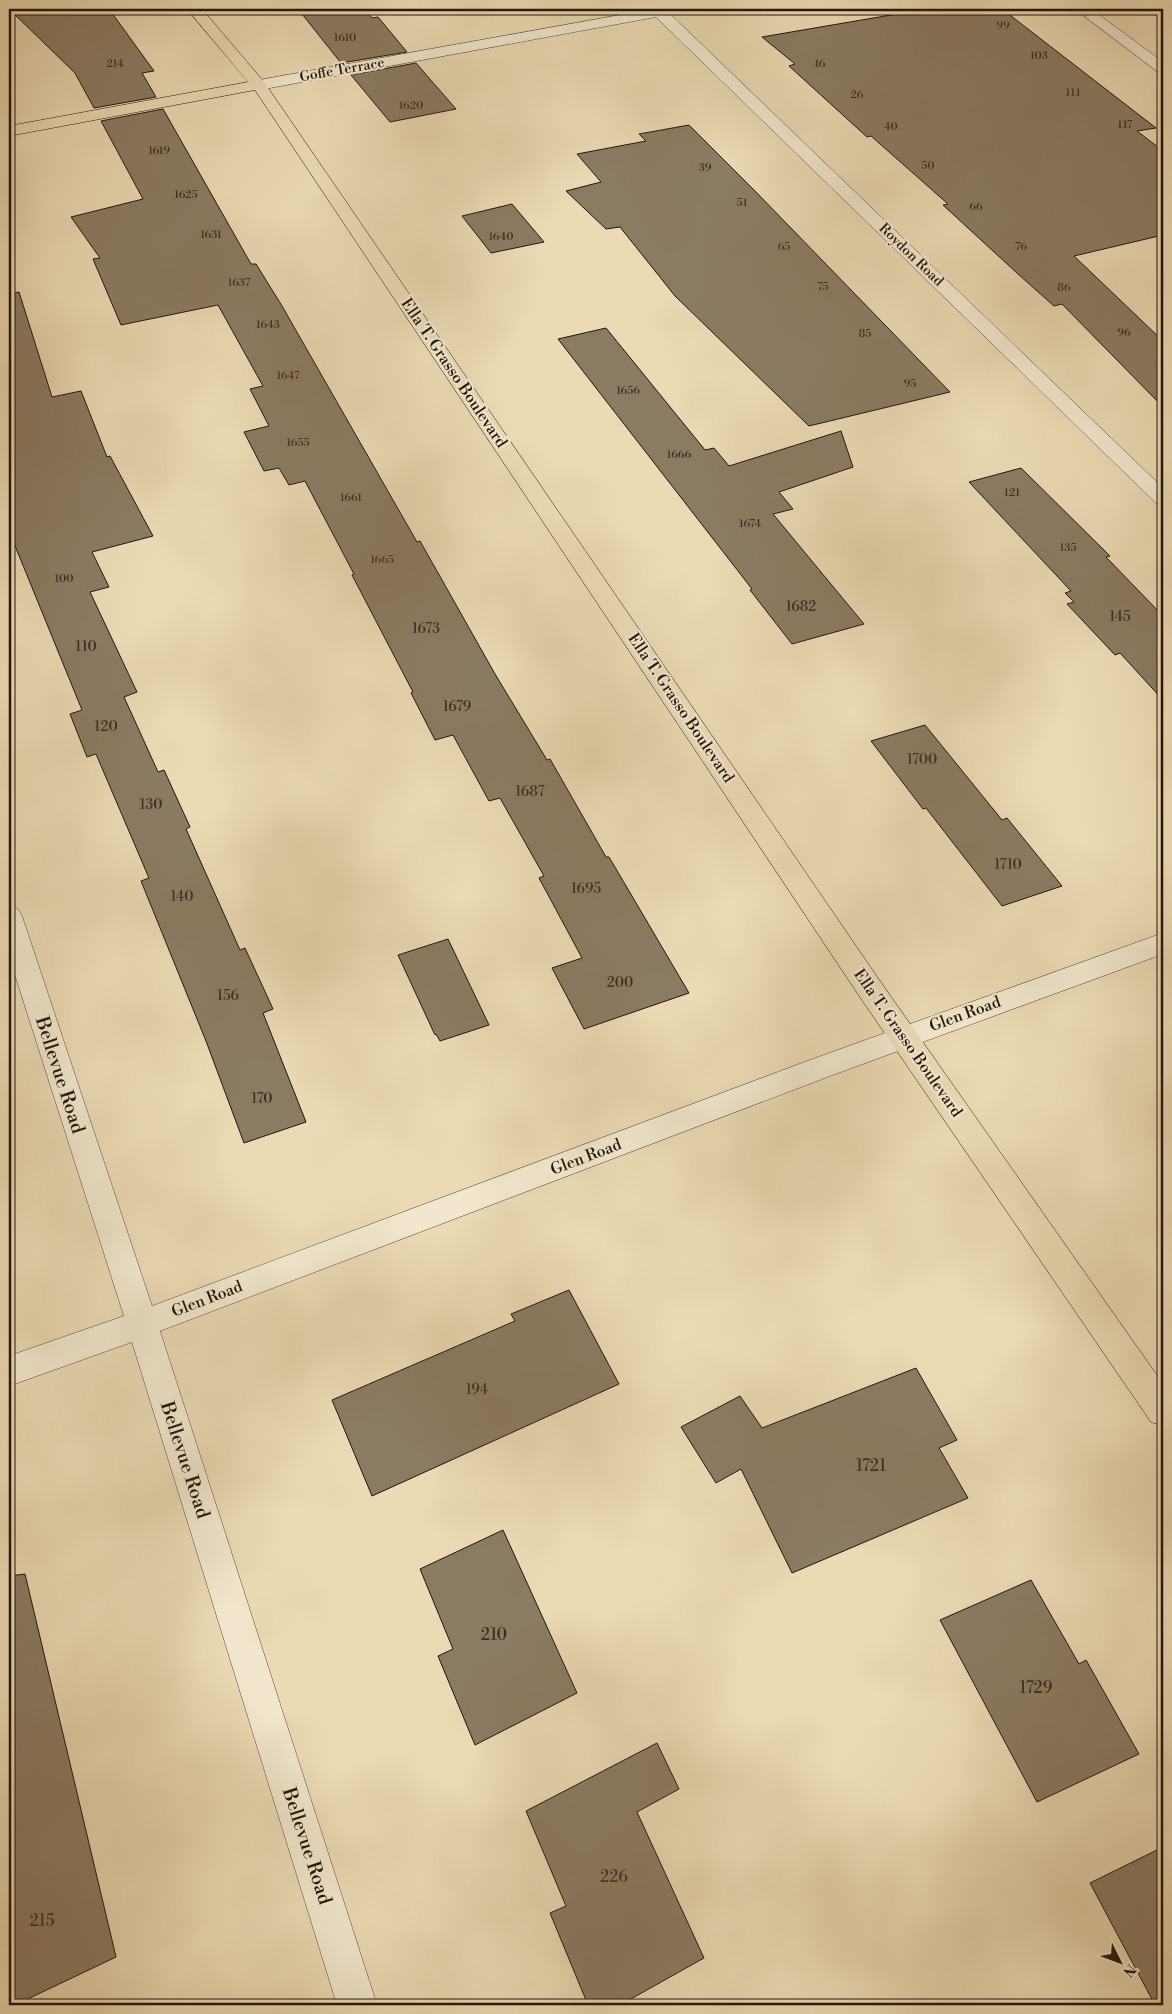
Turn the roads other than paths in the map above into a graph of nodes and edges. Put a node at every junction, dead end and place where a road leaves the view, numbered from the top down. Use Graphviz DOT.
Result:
graph roads {
  1 [pos="194,9"];
  2 [pos="1082,9"];
  3 [pos="667,10"];
  4 [pos="1163,69"];
  5 [pos="259,85"];
  6 [pos="9,131"];
  7 [pos="1163,499"];
  8 [pos="9,916"];
  9 [pos="1163,943"];
  10 [pos="904,1037"];
  11 [pos="142,1324"];
  12 [pos="9,1371"];
  13 [pos="1163,1411"];
  14 [pos="357,2005"];
  1 -- 5 [label="main road, Ella T. Grasso Boulevard"];
  2 -- 4 [label="street"];
  3 -- 5 [label="street, Goffe Terrace"];
  3 -- 7 [label="street, Roydon Road"];
  5 -- 6 [label="main road, Goffe Terrace"];
  5 -- 10 [label="main road, Ella T. Grasso Boulevard"];
  8 -- 11 [label="street, Bellevue Road"];
  9 -- 10 [label="street, Glen Road"];
  10 -- 11 [label="street, Glen Road"];
  10 -- 13 [label="main road, Ella T. Grasso Boulevard"];
  11 -- 12 [label="street, Glen Road"];
  11 -- 14 [label="street, Bellevue Road"];
}
